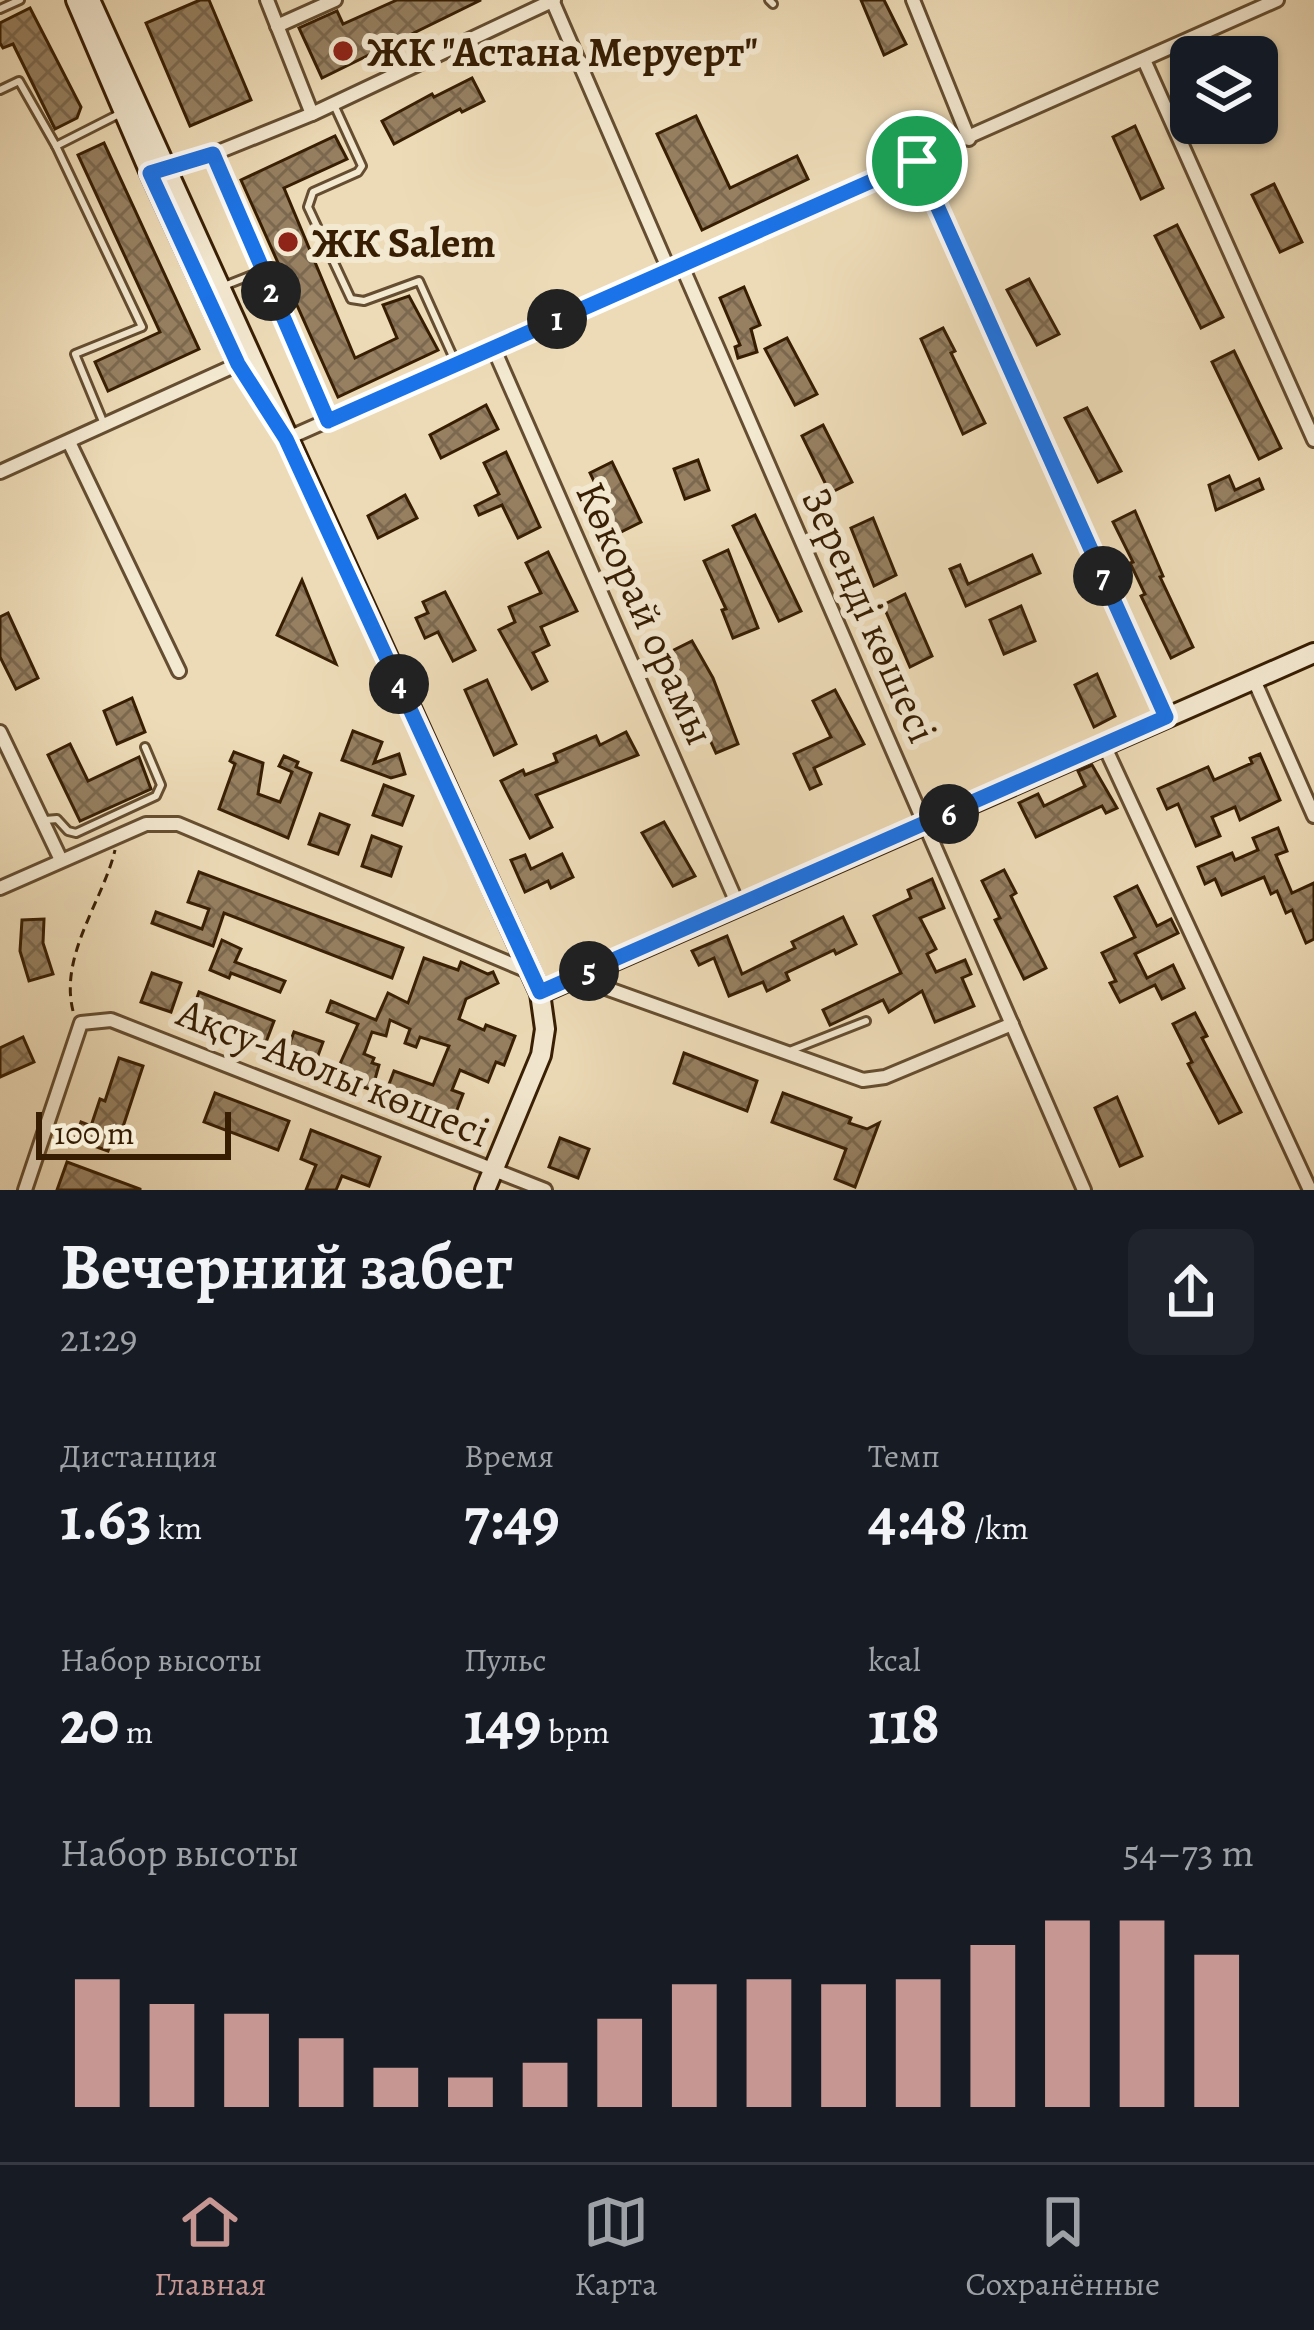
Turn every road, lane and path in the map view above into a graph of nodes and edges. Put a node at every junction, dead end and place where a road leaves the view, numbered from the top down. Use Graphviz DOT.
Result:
graph roads {
  1 [pos="20,0"];
  2 [pos="76,0"];
  3 [pos="90,0"];
  4 [pos="267,0"];
  5 [pos="335,0"];
  6 [pos="552,0"];
  7 [pos="914,0"];
  8 [pos="1277,0"];
  9 [pos="0,9"];
  10 [pos="277,26"];
  11 [pos="1144,60"];
  12 [pos="0,90"];
  13 [pos="334,104"];
  14 [pos="123,112"];
  15 [pos="312,114"];
  16 [pos="969,139"];
  17 [pos="56,146"];
  18 [pos="213,154"];
  19 [pos="917,161"];
  20 [pos="157,170"];
  21 [pos="675,267"];
  22 [pos="262,271"];
  23 [pos="220,287"];
  24 [pos="493,347"];
  25 [pos="246,360"];
  26 [pos="457,363"];
  27 [pos="328,421"];
  28 [pos="104,424"];
  29 [pos="286,439"];
  30 [pos="1314,440"];
  31 [pos="69,442"];
  32 [pos="0,472"];
  33 [pos="1314,653"];
  34 [pos="179,671"];
  35 [pos="1254,680"];
  36 [pos="1166,717"];
  37 [pos="0,732"];
  38 [pos="1104,745"];
  39 [pos="145,747"];
  40 [pos="1314,816"];
  41 [pos="42,821"];
  42 [pos="925,824"];
  43 [pos="118,836"];
  44 [pos="61,860"];
  45 [pos="0,888"];
  46 [pos="738,905"];
  47 [pos="531,973"];
  48 [pos="574,977"];
  49 [pos="540,992"];
  50 [pos="866,1021"];
  51 [pos="81,1023"];
  52 [pos="1012,1024"];
  53 [pos="783,1054"];
  54 [pos="493,1170"];
  55 [pos="25,1190"];
  56 [pos="485,1190"];
  57 [pos="545,1190"];
  58 [pos="1084,1190"];
  59 [pos="1310,1190"];
  1 -- 9 [label="lane"];
  2 -- 14 [label="street"];
  3 -- 20 [label="street"];
  4 -- 10 [label="street"];
  5 -- 10 [label="street"];
  6 -- 13 [label="street"];
  6 -- 21 [label="street, Зеренді көшесі"];
  7 -- 16 [label="street"];
  8 -- 11 [label="street"];
  10 -- 15 [label="street"];
  11 -- 16 [label="street"];
  11 -- 30 [label="street"];
  12 -- 17 [label="lane"];
  13 -- 15 [label="street"];
  13 -- 26 [label="lane"];
  14 -- 17 [label="lane"];
  14 -- 20 [label="street"];
  15 -- 18 [label="street"];
  16 -- 19 [label="street"];
  17 -- 28 [label="lane"];
  18 -- 20 [label="street"];
  18 -- 22 [label="lane"];
  19 -- 21 [label="street"];
  19 -- 36 [label="street"];
  20 -- 23 [label="street"];
  20 -- 25 [label="street"];
  21 -- 24 [label="street"];
  21 -- 42 [label="street, Зеренді көшесі"];
  22 -- 23 [label="lane"];
  22 -- 27 [label="lane"];
  23 -- 25 [label="street"];
  24 -- 26 [label="street"];
  24 -- 46 [label="street, Көкорай орамы"];
  25 -- 28 [label="street"];
  25 -- 29 [label="street"];
  26 -- 27 [label="street"];
  27 -- 29 [label="street"];
  28 -- 31 [label="street"];
  29 -- 47 [label="street"];
  31 -- 32 [label="street"];
  31 -- 34 [label="street"];
  33 -- 35 [label="street"];
  35 -- 36 [label="street"];
  35 -- 40 [label="street"];
  36 -- 38 [label="street"];
  37 -- 41 [label="street"];
  38 -- 42 [label="street"];
  38 -- 59 [label="street"];
  39 -- 41 [label="lane"];
  41 -- 44 [label="street"];
  42 -- 46 [label="street"];
  42 -- 52 [label="street, Зеренді көшесі"];
  43 -- 44 [label="street"];
  43 -- 47 [label="street"];
  43 -- 51 [label="path"];
  44 -- 45 [label="street"];
  46 -- 48 [label="street"];
  47 -- 49 [label="street"];
  48 -- 49 [label="street"];
  48 -- 53 [label="street"];
  49 -- 54 [label="street"];
  50 -- 53 [label="lane"];
  51 -- 54 [label="street, Ақсу-Аюлы көшесі"];
  51 -- 55 [label="street"];
  52 -- 53 [label="street"];
  52 -- 58 [label="street, Зеренді көшесі"];
  54 -- 56 [label="street"];
  54 -- 57 [label="street, Ақсу-Аюлы көшесі"];
}
